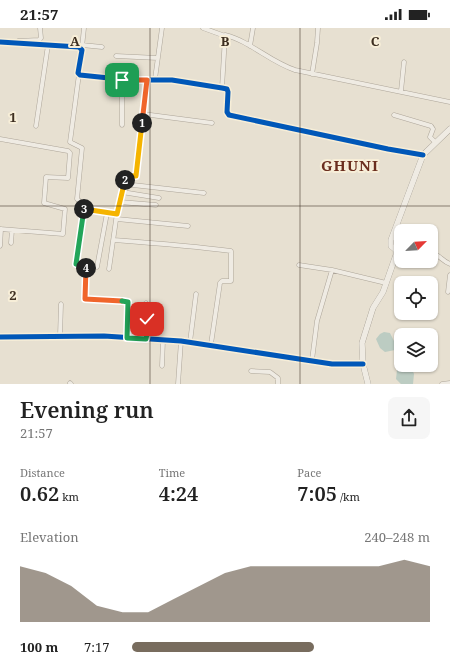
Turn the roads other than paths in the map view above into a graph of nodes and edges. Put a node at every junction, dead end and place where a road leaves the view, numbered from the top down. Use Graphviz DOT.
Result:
graph roads {
  1 [pos="40,28"];
  2 [pos="84,28"];
  3 [pos="162,28"];
  4 [pos="203,28"];
  5 [pos="253,28"];
  6 [pos="318,28"];
  7 [pos="214,29"];
  8 [pos="225,35"];
  9 [pos="0,41"];
  10 [pos="48,45"];
  11 [pos="250,46"];
  12 [pos="82,47"];
  13 [pos="102,47"];
  14 [pos="116,56"];
  15 [pos="158,58"];
  16 [pos="404,62"];
  17 [pos="78,74"];
  18 [pos="312,74"];
  19 [pos="155,79"];
  20 [pos="122,80"];
  21 [pos="147,80"];
  22 [pos="222,88"];
  23 [pos="401,91"];
  24 [pos="450,102"];
  25 [pos="143,114"];
  26 [pos="394,115"];
  27 [pos="212,123"];
  28 [pos="122,125"];
  29 [pos="36,126"];
  30 [pos="449,132"];
  31 [pos="0,139"];
  32 [pos="435,142"];
  33 [pos="423,155"];
  34 [pos="124,184"];
  35 [pos="122,192"];
  36 [pos="204,193"];
  37 [pos="159,198"];
  38 [pos="120,202"];
  39 [pos="156,205"];
  40 [pos="83,210"];
  41 [pos="107,213"];
  42 [pos="117,214"];
  43 [pos="117,219"];
  44 [pos="397,224"];
  45 [pos="188,226"];
  46 [pos="1,229"];
  47 [pos="12,230"];
  48 [pos="394,232"];
  49 [pos="114,240"];
  50 [pos="11,243"];
  51 [pos="0,246"];
  52 [pos="394,248"];
  53 [pos="438,256"];
  54 [pos="394,262"];
  55 [pos="450,264"];
  56 [pos="299,265"];
  57 [pos="97,267"];
  58 [pos="109,269"];
  59 [pos="332,270"];
  60 [pos="450,275"];
  61 [pos="386,283"];
  62 [pos="448,292"];
  63 [pos="196,294"];
  64 [pos="146,303"];
  65 [pos="61,304"];
  66 [pos="60,336"];
  67 [pos="0,337"];
  68 [pos="127,338"];
  69 [pos="146,339"];
  70 [pos="163,340"];
  71 [pos="181,341"];
  72 [pos="190,342"];
  73 [pos="211,344"];
  74 [pos="312,360"];
  75 [pos="363,364"];
  76 [pos="162,366"];
  77 [pos="251,371"];
  78 [pos="450,383"];
  79 [pos="178,384"];
  80 [pos="278,384"];
  81 [pos="368,384"];
  82 [pos="442,384"];
  1 -- 9 [label="street"];
  2 -- 12 [label="street"];
  3 -- 15 [label="street"];
  4 -- 7 [label="street"];
  5 -- 11 [label="street"];
  6 -- 18 [label="street"];
  7 -- 8 [label="street"];
  8 -- 11 [label="street"];
  8 -- 22 [label="street"];
  9 -- 10 [label="street"];
  10 -- 12 [label="street"];
  10 -- 29 [label="street"];
  11 -- 18 [label="street"];
  12 -- 13 [label="street"];
  12 -- 17 [label="street"];
  14 -- 15 [label="street"];
  15 -- 19 [label="street"];
  16 -- 23 [label="street"];
  17 -- 20 [label="street"];
  17 -- 40 [label="street"];
  18 -- 23 [label="street"];
  19 -- 21 [label="street"];
  19 -- 22 [label="street"];
  20 -- 21 [label="street"];
  20 -- 28 [label="street"];
  21 -- 25 [label="street"];
  22 -- 33 [label="street"];
  23 -- 24 [label="street"];
  25 -- 27 [label="street"];
  25 -- 34 [label="street"];
  26 -- 32 [label="street"];
  30 -- 32 [label="street"];
  31 -- 47 [label="street"];
  32 -- 33 [label="street"];
  33 -- 44 [label="street"];
  34 -- 35 [label="street"];
  34 -- 36 [label="street"];
  35 -- 37 [label="street"];
  35 -- 38 [label="street"];
  38 -- 39 [label="street"];
  38 -- 42 [label="street"];
  40 -- 41 [label="street"];
  40 -- 68 [label="street"];
  41 -- 42 [label="street"];
  41 -- 57 [label="street"];
  42 -- 43 [label="street"];
  43 -- 45 [label="street"];
  43 -- 49 [label="street"];
  46 -- 47 [label="street"];
  46 -- 51 [label="street"];
  47 -- 50 [label="street"];
  48 -- 52 [label="street"];
  49 -- 58 [label="street"];
  49 -- 73 [label="street"];
  53 -- 55 [label="street"];
  54 -- 61 [label="street"];
  56 -- 59 [label="street"];
  59 -- 61 [label="street"];
  59 -- 74 [label="street"];
  60 -- 62 [label="street"];
  61 -- 75 [label="street"];
  63 -- 72 [label="street"];
  64 -- 69 [label="street"];
  65 -- 66 [label="street"];
  66 -- 67 [label="street"];
  66 -- 68 [label="street"];
  68 -- 69 [label="street"];
  69 -- 70 [label="street"];
  70 -- 71 [label="street"];
  70 -- 76 [label="street"];
  71 -- 72 [label="street"];
  71 -- 79 [label="street"];
  72 -- 73 [label="street"];
  73 -- 74 [label="street"];
  74 -- 75 [label="street"];
  75 -- 81 [label="street"];
  77 -- 80 [label="street"];
  78 -- 82 [label="street"];
}
